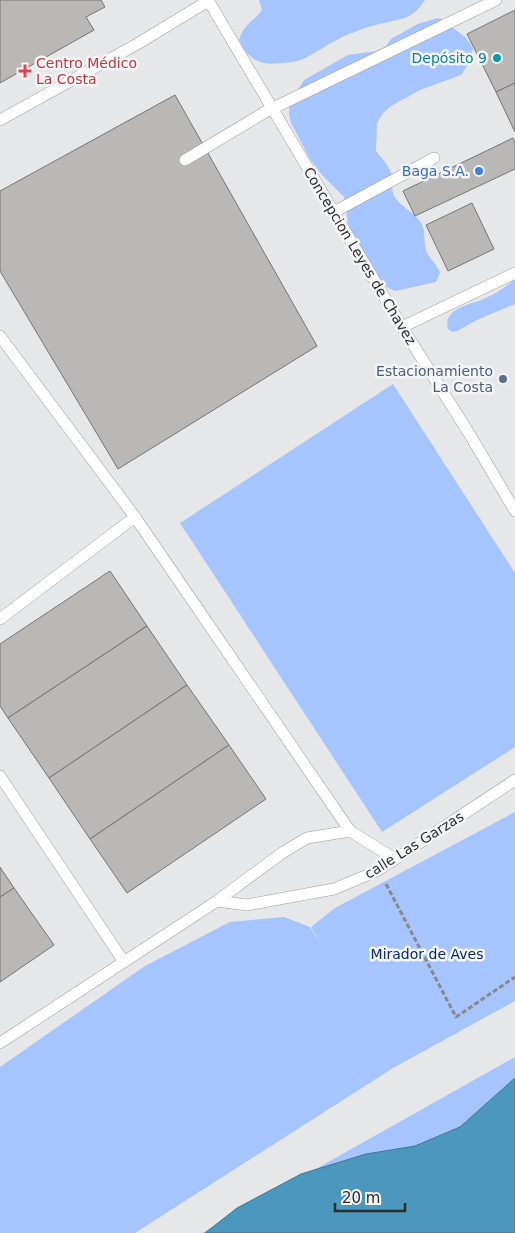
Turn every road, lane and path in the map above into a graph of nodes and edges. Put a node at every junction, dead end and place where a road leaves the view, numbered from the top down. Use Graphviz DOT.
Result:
graph roads {
  1 [pos="208,0"];
  2 [pos="496,0"];
  3 [pos="272,108"];
  4 [pos="0,120"];
  5 [pos="434,158"];
  6 [pos="185,160"];
  7 [pos="334,212"];
  8 [pos="515,273"];
  9 [pos="402,327"];
  10 [pos="0,336"];
  11 [pos="515,511"];
  12 [pos="134,517"];
  13 [pos="0,619"];
  14 [pos="0,776"];
  15 [pos="515,780"];
  16 [pos="350,831"];
  17 [pos="395,859"];
  18 [pos="377,871"];
  19 [pos="217,901"];
  20 [pos="124,962"];
  21 [pos="515,977"];
  22 [pos="0,1043"];
  1 -- 3 [label="lane, Concepcion Leyes de Chavez"];
  1 -- 4 [label="lane"];
  2 -- 3 [label="lane"];
  3 -- 6 [label="lane"];
  3 -- 7 [label="lane, Concepcion Leyes de Chavez"];
  5 -- 7 [label="lane"];
  7 -- 9 [label="lane, Concepcion Leyes de Chavez"];
  8 -- 9 [label="lane"];
  9 -- 11 [label="lane, Concepcion Leyes de Chavez"];
  10 -- 12 [label="lane"];
  12 -- 13 [label="lane"];
  12 -- 16 [label="lane"];
  14 -- 20 [label="lane"];
  15 -- 17 [label="lane, calle Las Garzas"];
  16 -- 17 [label="lane"];
  16 -- 19 [label="lane"];
  17 -- 18 [label="lane, calle Las Garzas"];
  18 -- 19 [label="lane, calle Las Garzas"];
  18 -- 21 [label="path"];
  19 -- 20 [label="lane"];
  20 -- 22 [label="lane"];
}
